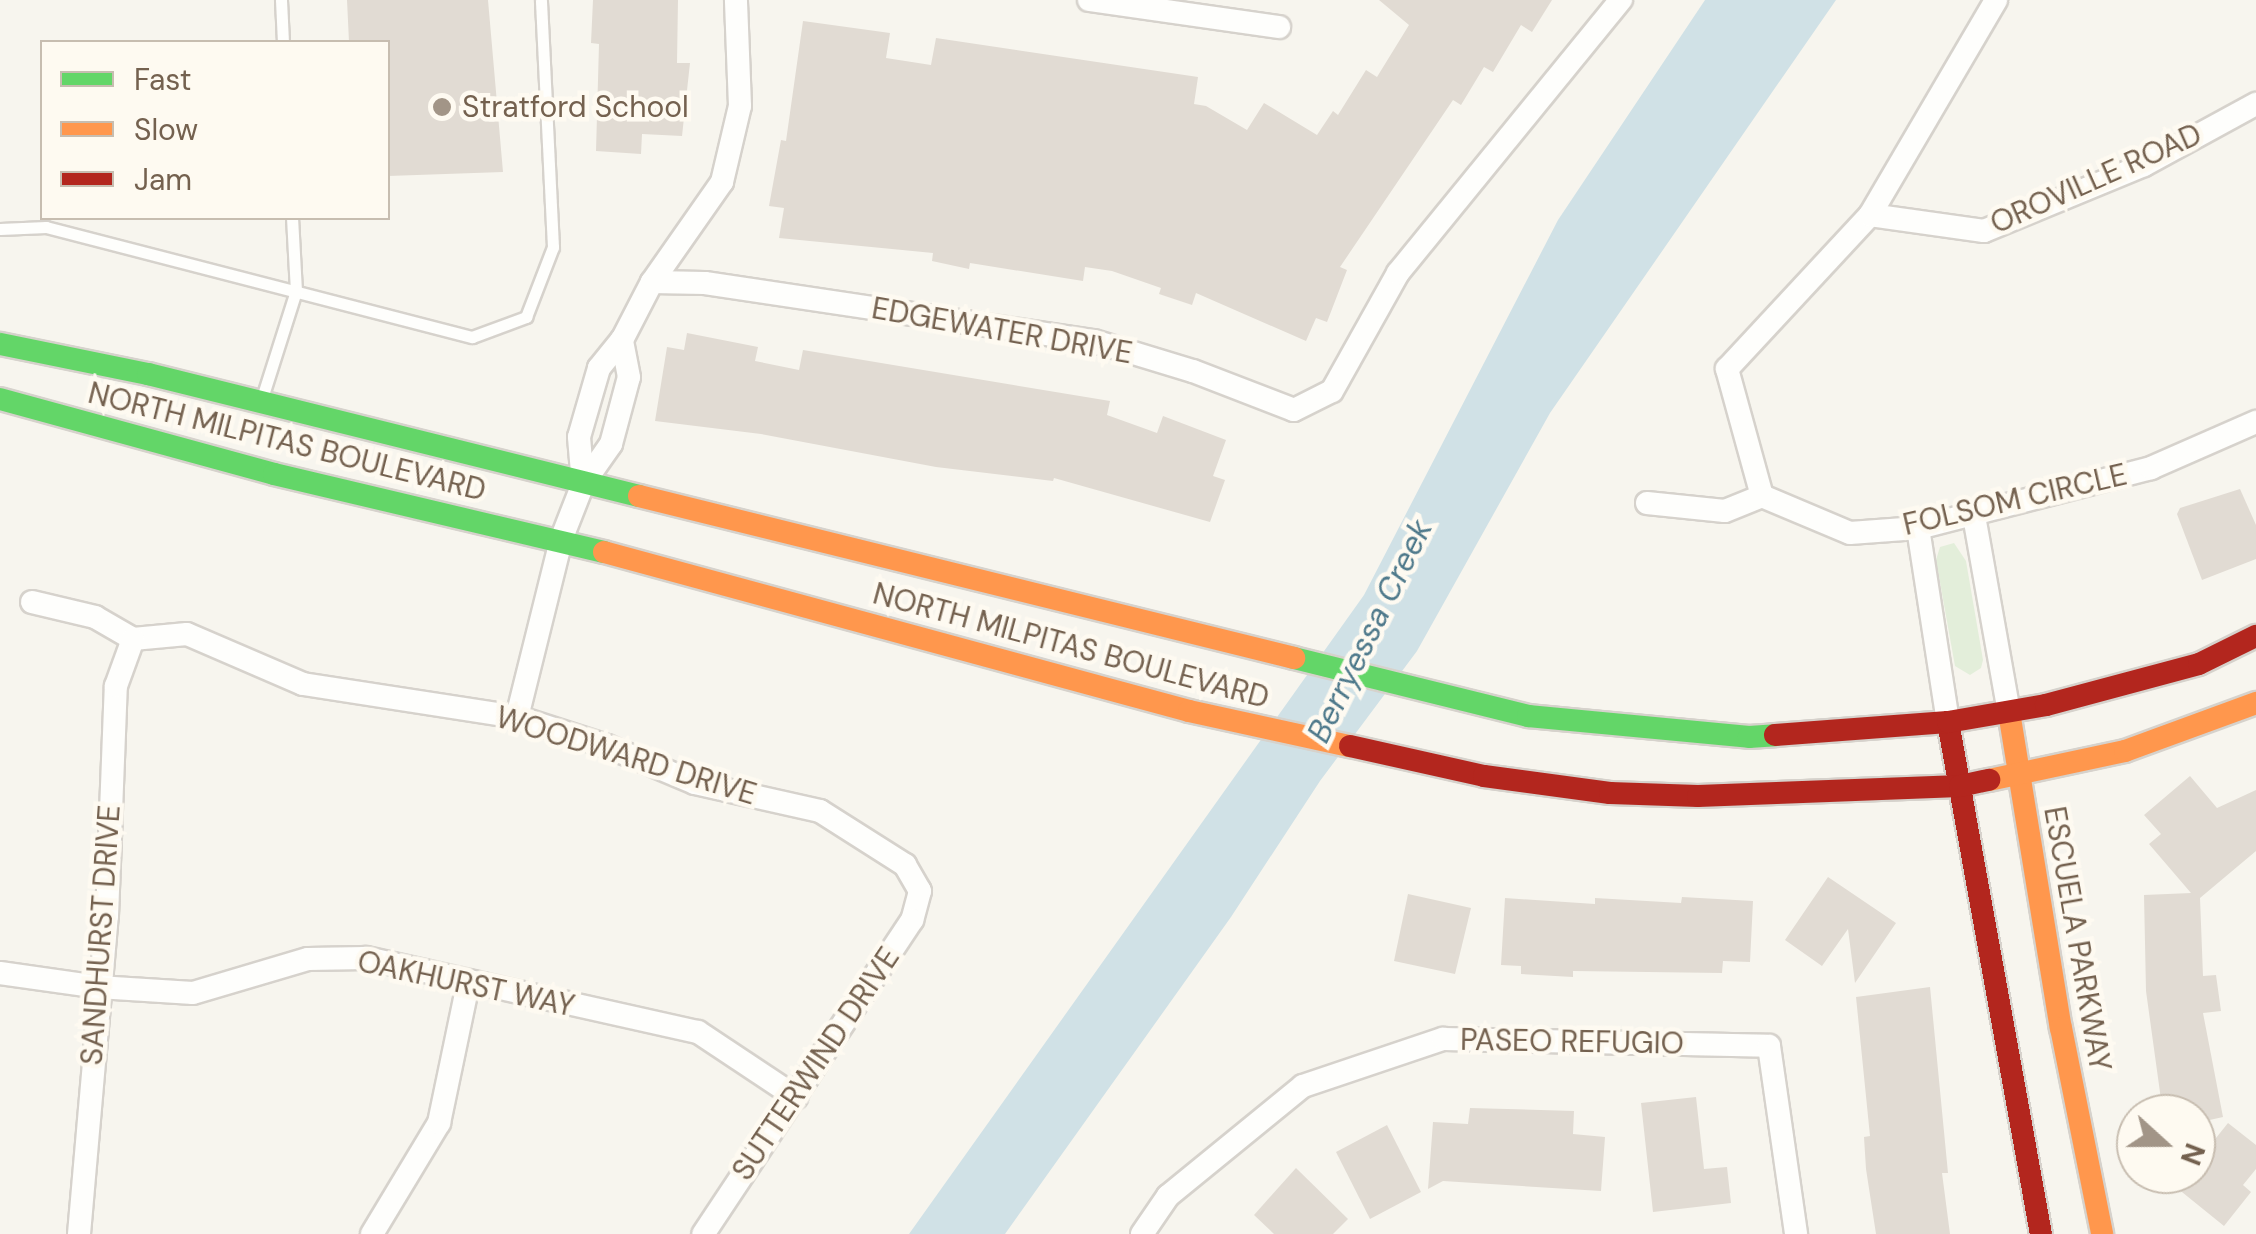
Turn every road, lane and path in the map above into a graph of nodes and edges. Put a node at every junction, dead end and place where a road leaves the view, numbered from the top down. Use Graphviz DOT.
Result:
graph roads {
  1 [pos="281,0"];
  2 [pos="541,0"];
  3 [pos="736,0"];
  4 [pos="1089,0"];
  5 [pos="1621,0"];
  6 [pos="1996,0"];
  7 [pos="1279,28"];
  8 [pos="283,40"];
  9 [pos="2256,104"];
  10 [pos="1870,215"];
  11 [pos="292,220"];
  12 [pos="0,229"];
  13 [pos="652,282"];
  14 [pos="296,290"];
  15 [pos="622,340"];
  16 [pos="0,344"];
  17 [pos="0,399"];
  18 [pos="261,402"];
  19 [pos="2256,422"];
  20 [pos="583,484"];
  21 [pos="1762,496"];
  22 [pos="1647,503"];
  23 [pos="1974,516"];
  24 [pos="1918,528"];
  25 [pos="561,540"];
  26 [pos="32,602"];
  27 [pos="2256,636"];
  28 [pos="133,639"];
  29 [pos="2256,702"];
  30 [pos="2009,712"];
  31 [pos="517,717"];
  32 [pos="1948,722"];
  33 [pos="2017,776"];
  34 [pos="1960,786"];
  35 [pos="920,891"];
  36 [pos="0,973"];
  37 [pos="468,984"];
  38 [pos="98,987"];
  39 [pos="796,1097"];
  40 [pos="79,1234"];
  41 [pos="372,1234"];
  42 [pos="703,1234"];
  43 [pos="1142,1234"];
  44 [pos="1796,1234"];
  45 [pos="2041,1234"];
  46 [pos="2102,1234"];
  1 -- 8 [label="lane"];
  2 -- 14 [label="lane"];
  3 -- 13 [label="street"];
  4 -- 7 [label="street"];
  5 -- 13 [label="street, EDGEWATER DRIVE"];
  6 -- 10 [label="street"];
  9 -- 10 [label="street, OROVILLE ROAD"];
  10 -- 21 [label="street"];
  11 -- 14 [label="lane"];
  12 -- 14 [label="lane"];
  13 -- 15 [label="street"];
  14 -- 18 [label="lane"];
  15 -- 20 [label="street"];
  15 -- 20 [label="street"];
  16 -- 18 [label="main road, NORTH MILPITAS BOULEVARD"];
  17 -- 25 [label="main road, NORTH MILPITAS BOULEVARD"];
  18 -- 20 [label="main road, NORTH MILPITAS BOULEVARD"];
  19 -- 23 [label="street, FOLSOM CIRCLE"];
  20 -- 25 [label="street"];
  20 -- 32 [label="main road, NORTH MILPITAS BOULEVARD"];
  21 -- 22 [label="street"];
  21 -- 24 [label="street, FOLSOM CIRCLE"];
  23 -- 24 [label="street, FOLSOM CIRCLE"];
  23 -- 30 [label="street"];
  24 -- 32 [label="street"];
  25 -- 31 [label="street"];
  25 -- 34 [label="main road, NORTH MILPITAS BOULEVARD"];
  26 -- 28 [label="street"];
  27 -- 30 [label="main road, NORTH MILPITAS BOULEVARD"];
  28 -- 31 [label="street, WOODWARD DRIVE"];
  28 -- 38 [label="street, SANDHURST DRIVE"];
  29 -- 33 [label="main road, NORTH MILPITAS BOULEVARD"];
  30 -- 32 [label="main road, NORTH MILPITAS BOULEVARD"];
  30 -- 33 [label="main road, ESCUELA PARKWAY"];
  31 -- 35 [label="street, WOODWARD DRIVE"];
  32 -- 34 [label="main road"];
  33 -- 34 [label="main road, NORTH MILPITAS BOULEVARD"];
  33 -- 46 [label="main road, ESCUELA PARKWAY"];
  34 -- 45 [label="main road"];
  35 -- 39 [label="street, SUTTERWIND DRIVE"];
  36 -- 38 [label="street, OAKHURST WAY"];
  37 -- 38 [label="street, OAKHURST WAY"];
  37 -- 39 [label="street, OAKHURST WAY"];
  37 -- 41 [label="street"];
  38 -- 40 [label="street, SANDHURST DRIVE"];
  39 -- 42 [label="street, SUTTERWIND DRIVE"];
  43 -- 44 [label="street, PASEO REFUGIO"];
}
